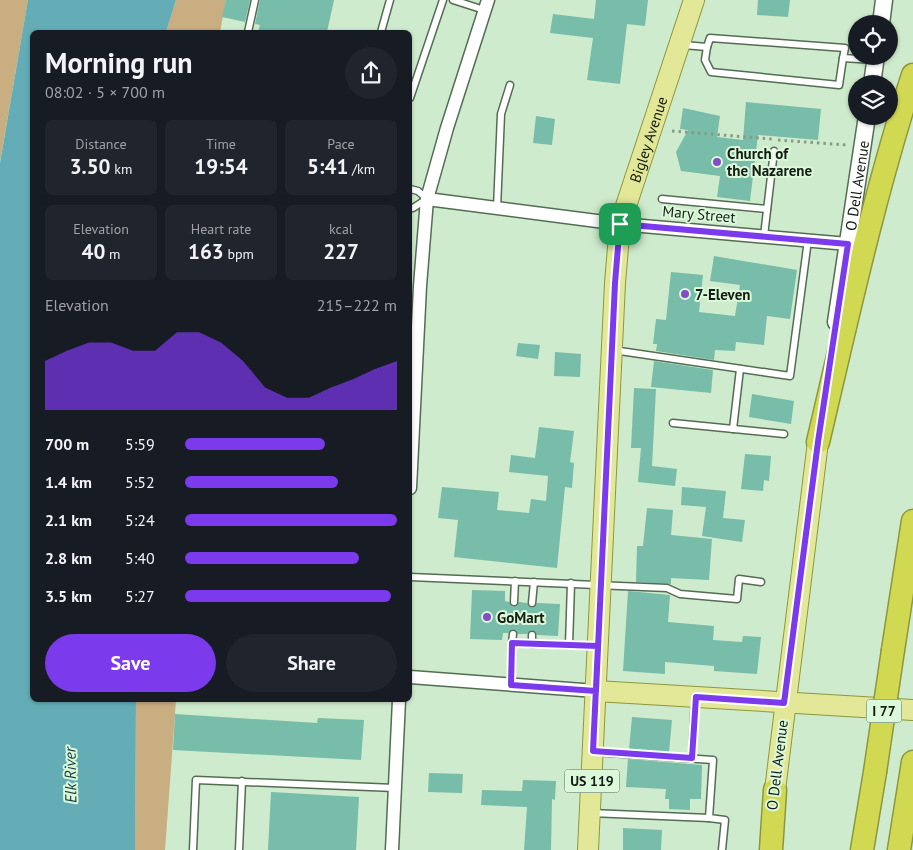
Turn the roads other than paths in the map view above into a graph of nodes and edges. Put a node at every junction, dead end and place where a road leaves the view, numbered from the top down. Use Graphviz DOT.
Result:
graph roads {
  1 [pos="255,0"];
  2 [pos="390,0"];
  3 [pos="444,0"];
  4 [pos="453,0"];
  5 [pos="694,0"];
  6 [pos="884,0"];
  7 [pos="486,5"];
  8 [pos="882,15"];
  9 [pos="248,30"];
  10 [pos="382,30"];
  11 [pos="678,45"];
  12 [pos="707,48"];
  13 [pos="843,58"];
  14 [pos="848,58"];
  15 [pos="913,75"];
  16 [pos="510,85"];
  17 [pos="412,92"];
  18 [pos="866,125"];
  19 [pos="774,151"];
  20 [pos="412,190"];
  21 [pos="428,199"];
  22 [pos="662,200"];
  23 [pos="412,208"];
  24 [pos="497,208"];
  25 [pos="767,209"];
  26 [pos="620,224"];
  27 [pos="764,236"];
  28 [pos="808,240"];
  29 [pos="848,244"];
  30 [pos="612,350"];
  31 [pos="740,369"];
  32 [pos="412,392"];
  33 [pos="412,421"];
  34 [pos="673,423"];
  35 [pos="733,429"];
  36 [pos="784,434"];
  37 [pos="818,442"];
  38 [pos="913,521"];
  39 [pos="412,577"];
  40 [pos="515,581"];
  41 [pos="534,582"];
  42 [pos="761,582"];
  43 [pos="571,583"];
  44 [pos="601,584"];
  45 [pos="514,602"];
  46 [pos="532,603"];
  47 [pos="513,634"];
  48 [pos="532,635"];
  49 [pos="512,643"];
  50 [pos="532,644"];
  51 [pos="569,645"];
  52 [pos="598,646"];
  53 [pos="412,677"];
  54 [pos="511,685"];
  55 [pos="596,691"];
  56 [pos="696,697"];
  57 [pos="399,702"];
  58 [pos="784,703"];
  59 [pos="913,710"];
  60 [pos="593,751"];
  61 [pos="692,758"];
  62 [pos="912,768"];
  63 [pos="242,782"];
  64 [pos="395,788"];
  65 [pos="774,790"];
  66 [pos="590,813"];
  67 [pos="709,818"];
  68 [pos="193,850"];
  69 [pos="239,850"];
  70 [pos="392,850"];
  71 [pos="588,850"];
  72 [pos="722,850"];
  73 [pos="765,850"];
  74 [pos="771,850"];
  75 [pos="862,850"];
  76 [pos="899,850"];
  1 -- 9 [label="lane"];
  2 -- 10 [label="lane"];
  3 -- 17 [label="lane"];
  4 -- 7 [label="lane"];
  5 -- 11 [label="main road, Bigley Avenue / US 119"];
  6 -- 8 [label="street"];
  7 -- 21 [label="street"];
  11 -- 12 [label="lane"];
  11 -- 26 [label="main road, Bigley Avenue / US 119"];
  12 -- 13 [label="lane"];
  12 -- 13 [label="lane"];
  13 -- 14 [label="lane"];
  15 -- 37 [label="highway"];
  16 -- 24 [label="lane"];
  18 -- 29 [label="street, O Dell Avenue"];
  19 -- 25 [label="lane"];
  20 -- 21 [label="lane"];
  21 -- 23 [label="lane"];
  21 -- 24 [label="street, Mary Street"];
  21 -- 32 [label="street"];
  22 -- 25 [label="lane"];
  24 -- 26 [label="street, Mary Street"];
  25 -- 27 [label="lane"];
  26 -- 27 [label="street, Mary Street"];
  26 -- 30 [label="main road, Bigley Avenue / US 119"];
  27 -- 28 [label="street, Mary Street"];
  28 -- 29 [label="street, Mary Street"];
  28 -- 31 [label="lane"];
  29 -- 37 [label="street, O Dell Avenue"];
  30 -- 31 [label="lane"];
  30 -- 44 [label="main road, Bigley Avenue / US 119"];
  31 -- 35 [label="lane"];
  32 -- 33 [label="street"];
  34 -- 35 [label="lane"];
  35 -- 36 [label="lane"];
  37 -- 58 [label="main road, O Dell Avenue"];
  38 -- 75 [label="highway, I 77, bridge"];
  39 -- 40 [label="lane"];
  40 -- 41 [label="lane"];
  40 -- 45 [label="lane"];
  41 -- 43 [label="lane"];
  41 -- 46 [label="lane"];
  42 -- 44 [label="lane"];
  43 -- 44 [label="lane"];
  43 -- 51 [label="lane"];
  44 -- 52 [label="main road, Bigley Avenue / US 119"];
  47 -- 49 [label="lane"];
  48 -- 50 [label="lane"];
  49 -- 50 [label="lane"];
  49 -- 54 [label="lane"];
  50 -- 51 [label="lane"];
  51 -- 52 [label="lane"];
  52 -- 55 [label="main road, Bigley Avenue / US 119"];
  53 -- 54 [label="street"];
  54 -- 55 [label="street"];
  55 -- 56 [label="main road"];
  55 -- 60 [label="main road, Bigley Avenue / US 119"];
  56 -- 58 [label="main road"];
  56 -- 61 [label="lane"];
  57 -- 64 [label="street"];
  58 -- 59 [label="main road"];
  58 -- 65 [label="main road, O Dell Avenue"];
  60 -- 61 [label="lane"];
  60 -- 66 [label="main road, Bigley Avenue / US 119"];
  61 -- 67 [label="lane"];
  62 -- 76 [label="highway"];
  63 -- 64 [label="lane"];
  63 -- 68 [label="lane"];
  63 -- 69 [label="lane"];
  64 -- 70 [label="street"];
  65 -- 73 [label="street, O Dell Avenue"];
  65 -- 74 [label="highway"];
  66 -- 67 [label="lane"];
  66 -- 71 [label="main road, Bigley Avenue / US 119"];
  67 -- 72 [label="lane"];
}
